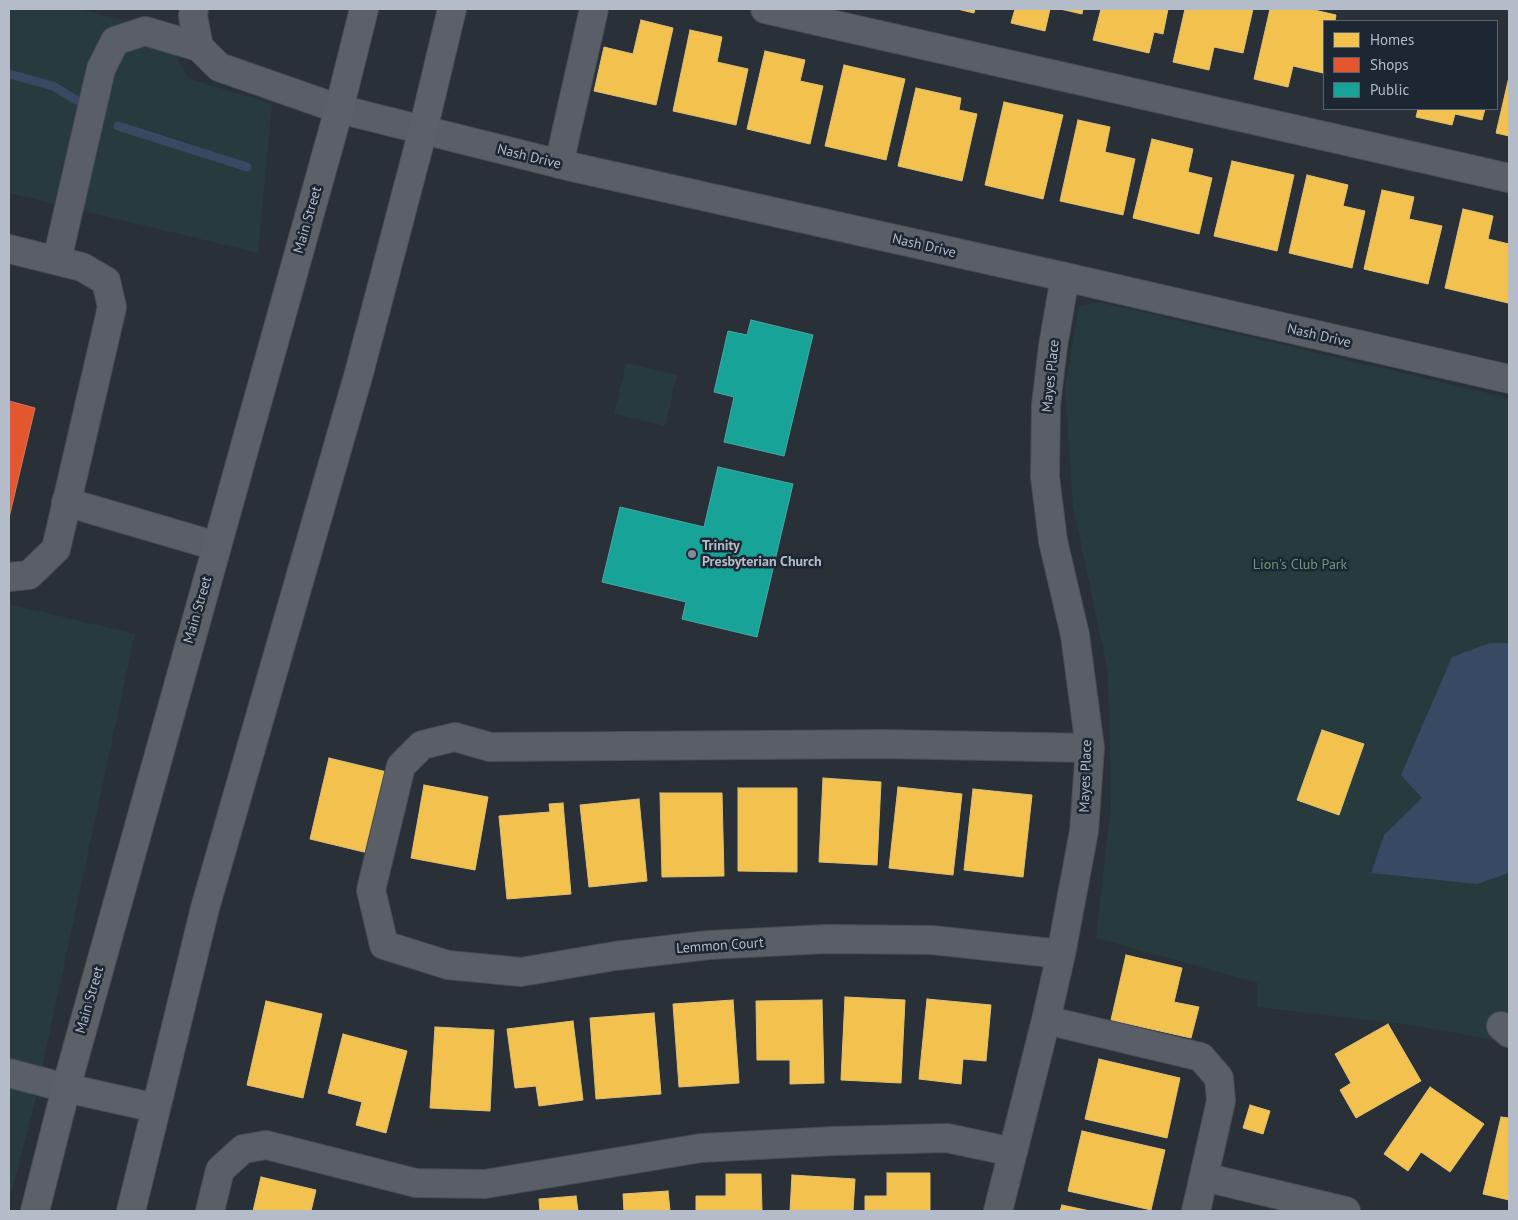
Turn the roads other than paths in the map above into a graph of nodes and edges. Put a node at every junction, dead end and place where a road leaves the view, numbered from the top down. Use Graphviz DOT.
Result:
graph roads {
  1 [pos="194,9"];
  2 [pos="364,9"];
  3 [pos="452,9"];
  4 [pos="594,9"];
  5 [pos="765,9"];
  6 [pos="199,47"];
  7 [pos="339,109"];
  8 [pos="423,130"];
  9 [pos="559,164"];
  10 [pos="1509,178"];
  11 [pos="9,249"];
  12 [pos="57,260"];
  13 [pos="1065,277"];
  14 [pos="1509,379"];
  15 [pos="66,502"];
  16 [pos="216,546"];
  17 [pos="9,577"];
  18 [pos="1090,748"];
  19 [pos="1061,954"];
  20 [pos="1046,1020"];
  21 [pos="9,1073"];
  22 [pos="66,1088"];
  23 [pos="156,1108"];
  24 [pos="1013,1152"];
  25 [pos="1204,1177"];
  26 [pos="35,1211"];
  27 [pos="131,1211"];
  28 [pos="210,1211"];
  29 [pos="998,1211"];
  30 [pos="1196,1211"];
  31 [pos="1346,1211"];
  1 -- 6 [label="street"];
  2 -- 7 [label="main road, Main Street"];
  3 -- 8 [label="main road"];
  4 -- 9 [label="street"];
  5 -- 10 [label="street"];
  6 -- 7 [label="street, Nash Drive"];
  6 -- 12 [label="street"];
  7 -- 8 [label="street, Nash Drive"];
  7 -- 16 [label="main road, Main Street"];
  8 -- 9 [label="street, Nash Drive"];
  8 -- 23 [label="main road"];
  9 -- 13 [label="street, Nash Drive"];
  11 -- 12 [label="street"];
  12 -- 15 [label="street"];
  13 -- 14 [label="street, Nash Drive"];
  13 -- 18 [label="street, Mayes Place"];
  15 -- 16 [label="street"];
  15 -- 17 [label="street"];
  16 -- 22 [label="main road, Main Street"];
  18 -- 19 [label="street, Mayes Place"];
  18 -- 19 [label="street, Lemmon Court"];
  19 -- 20 [label="street, Mayes Place"];
  20 -- 24 [label="street, Mayes Place"];
  20 -- 25 [label="street"];
  21 -- 22 [label="street"];
  22 -- 23 [label="main road"];
  22 -- 26 [label="main road, Main Street"];
  23 -- 27 [label="main road"];
  24 -- 28 [label="street"];
  24 -- 29 [label="street, Mayes Place"];
  25 -- 30 [label="street"];
  25 -- 31 [label="street"];
}
